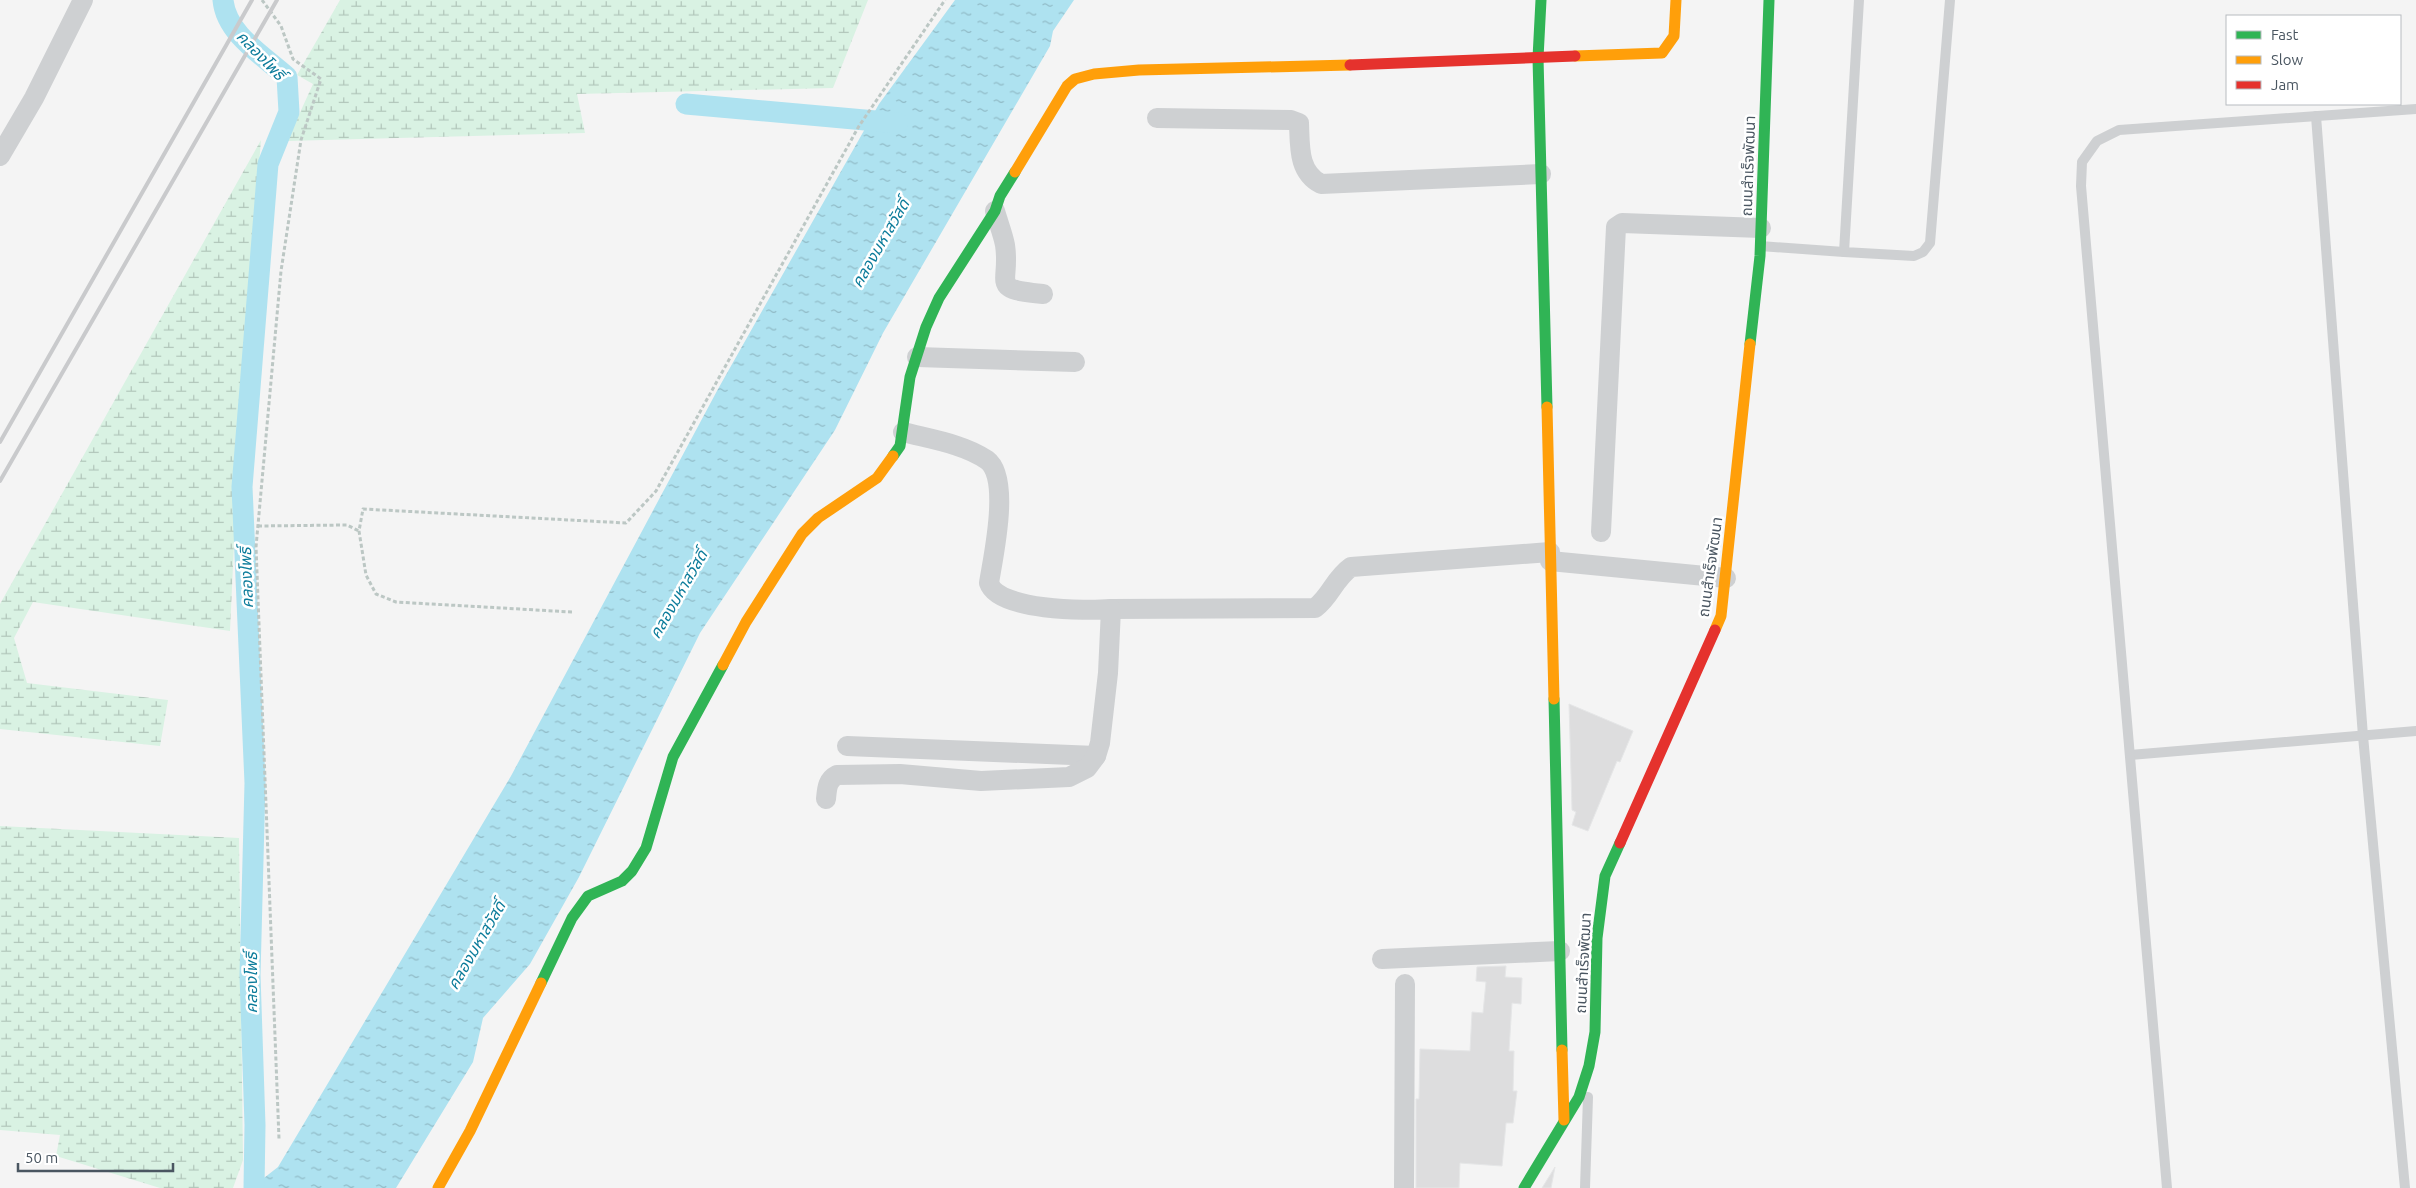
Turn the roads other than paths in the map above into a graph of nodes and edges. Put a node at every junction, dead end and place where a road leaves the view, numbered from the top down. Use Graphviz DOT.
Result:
graph roads {
  1 [pos="84,0"];
  2 [pos="1541,0"];
  3 [pos="1676,0"];
  4 [pos="1769,0"];
  5 [pos="1858,0"];
  6 [pos="1950,0"];
  7 [pos="1538,58"];
  8 [pos="2416,109"];
  9 [pos="2316,116"];
  10 [pos="1157,118"];
  11 [pos="0,156"];
  12 [pos="1541,174"];
  13 [pos="995,211"];
  14 [pos="1761,237"];
  15 [pos="1844,252"];
  16 [pos="1043,294"];
  17 [pos="917,357"];
  18 [pos="1075,362"];
  19 [pos="903,432"];
  20 [pos="1601,532"];
  21 [pos="1550,556"];
  22 [pos="1726,578"];
  23 [pos="1111,609"];
  24 [pos="2416,731"];
  25 [pos="2363,736"];
  26 [pos="846,746"];
  27 [pos="1096,756"];
  28 [pos="2130,756"];
  29 [pos="826,799"];
  30 [pos="1560,951"];
  31 [pos="1382,959"];
  32 [pos="1405,984"];
  33 [pos="1589,1066"];
  34 [pos="1564,1122"];
  35 [pos="438,1188"];
  36 [pos="1404,1188"];
  37 [pos="1524,1188"];
  38 [pos="1585,1188"];
  39 [pos="2167,1188"];
  40 [pos="2405,1188"];
  1 -- 11 [label="street"];
  2 -- 7 [label="street"];
  3 -- 7 [label="street"];
  4 -- 14 [label="street, ถนนสำเร็จพัฒนา"];
  5 -- 15 [label="lane"];
  6 -- 15 [label="lane"];
  7 -- 12 [label="street"];
  7 -- 13 [label="street"];
  8 -- 9 [label="lane"];
  9 -- 25 [label="lane"];
  9 -- 28 [label="lane"];
  10 -- 12 [label="street"];
  12 -- 21 [label="street"];
  13 -- 16 [label="street"];
  13 -- 17 [label="street"];
  14 -- 15 [label="lane"];
  14 -- 20 [label="street"];
  14 -- 22 [label="street, ถนนสำเร็จพัฒนา"];
  17 -- 18 [label="street"];
  17 -- 19 [label="street"];
  19 -- 23 [label="street"];
  19 -- 35 [label="street"];
  21 -- 22 [label="street"];
  21 -- 23 [label="street"];
  21 -- 30 [label="street"];
  22 -- 33 [label="street, ถนนสำเร็จพัฒนา"];
  23 -- 27 [label="street"];
  24 -- 25 [label="lane"];
  25 -- 28 [label="lane"];
  25 -- 40 [label="lane"];
  26 -- 27 [label="street"];
  27 -- 29 [label="street"];
  28 -- 39 [label="lane"];
  30 -- 31 [label="street"];
  30 -- 34 [label="street"];
  32 -- 36 [label="street"];
  33 -- 34 [label="street, ถนนสำเร็จพัฒนา"];
  33 -- 38 [label="lane"];
  34 -- 37 [label="street, ถนนสำเร็จพัฒนา"];
}
